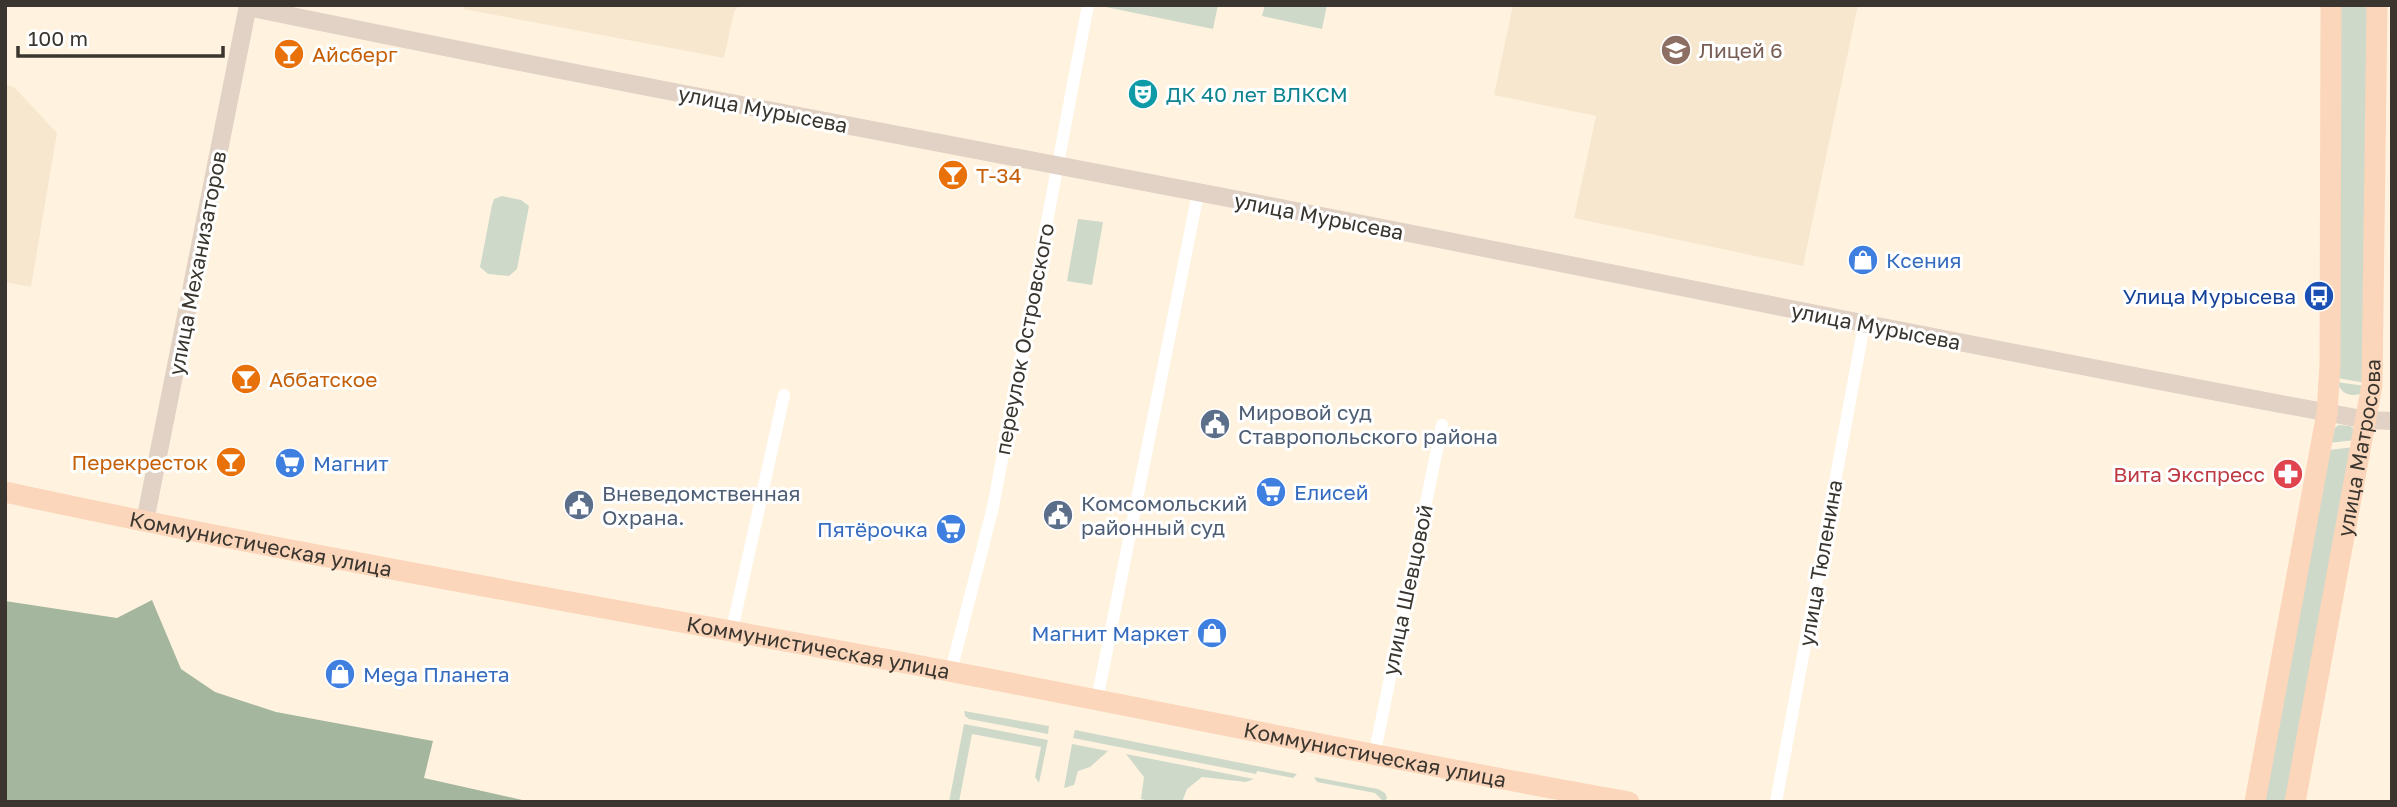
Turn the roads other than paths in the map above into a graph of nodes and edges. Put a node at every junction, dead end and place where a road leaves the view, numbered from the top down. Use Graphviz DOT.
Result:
graph roads {
  1 [pos="1088,5"];
  2 [pos="2331,5"];
  3 [pos="2377,5"];
  4 [pos="248,6"];
  5 [pos="1057,166"];
  6 [pos="1198,193"];
  7 [pos="1864,325"];
  8 [pos="784,395"];
  9 [pos="2328,413"];
  10 [pos="2367,420"];
  11 [pos="2392,421"];
  12 [pos="1442,425"];
  13 [pos="5,492"];
  14 [pos="145,521"];
  15 [pos="732,631"];
  16 [pos="951,671"];
  17 [pos="1097,700"];
  18 [pos="1374,756"];
  19 [pos="1629,802"];
  20 [pos="1776,802"];
  21 [pos="2255,802"];
  22 [pos="2295,802"];
  1 -- 5 [label="street, переулок Островского"];
  2 -- 9 [label="main road, улица Матросова"];
  3 -- 10 [label="main road, улица Матросова"];
  4 -- 5 [label="street, улица Мурысева"];
  4 -- 14 [label="street, улица Механизаторов"];
  5 -- 6 [label="street, улица Мурысева"];
  5 -- 16 [label="street, переулок Островского"];
  6 -- 7 [label="street, улица Мурысева"];
  6 -- 17 [label="street"];
  7 -- 9 [label="street, улица Мурысева"];
  7 -- 20 [label="street, улица Тюленина"];
  8 -- 15 [label="street"];
  9 -- 10 [label="street, улица Мурысева"];
  9 -- 21 [label="main road, улица Матросова"];
  10 -- 11 [label="street, улица Мурысева"];
  10 -- 22 [label="main road, улица Матросова"];
  12 -- 18 [label="street, улица Шевцовой"];
  13 -- 14 [label="main road, Коммунистическая улица"];
  14 -- 15 [label="main road, Коммунистическая улица"];
  15 -- 16 [label="main road, Коммунистическая улица"];
  16 -- 17 [label="main road, Коммунистическая улица"];
  17 -- 18 [label="main road, Коммунистическая улица"];
  18 -- 19 [label="main road, Коммунистическая улица"];
}
